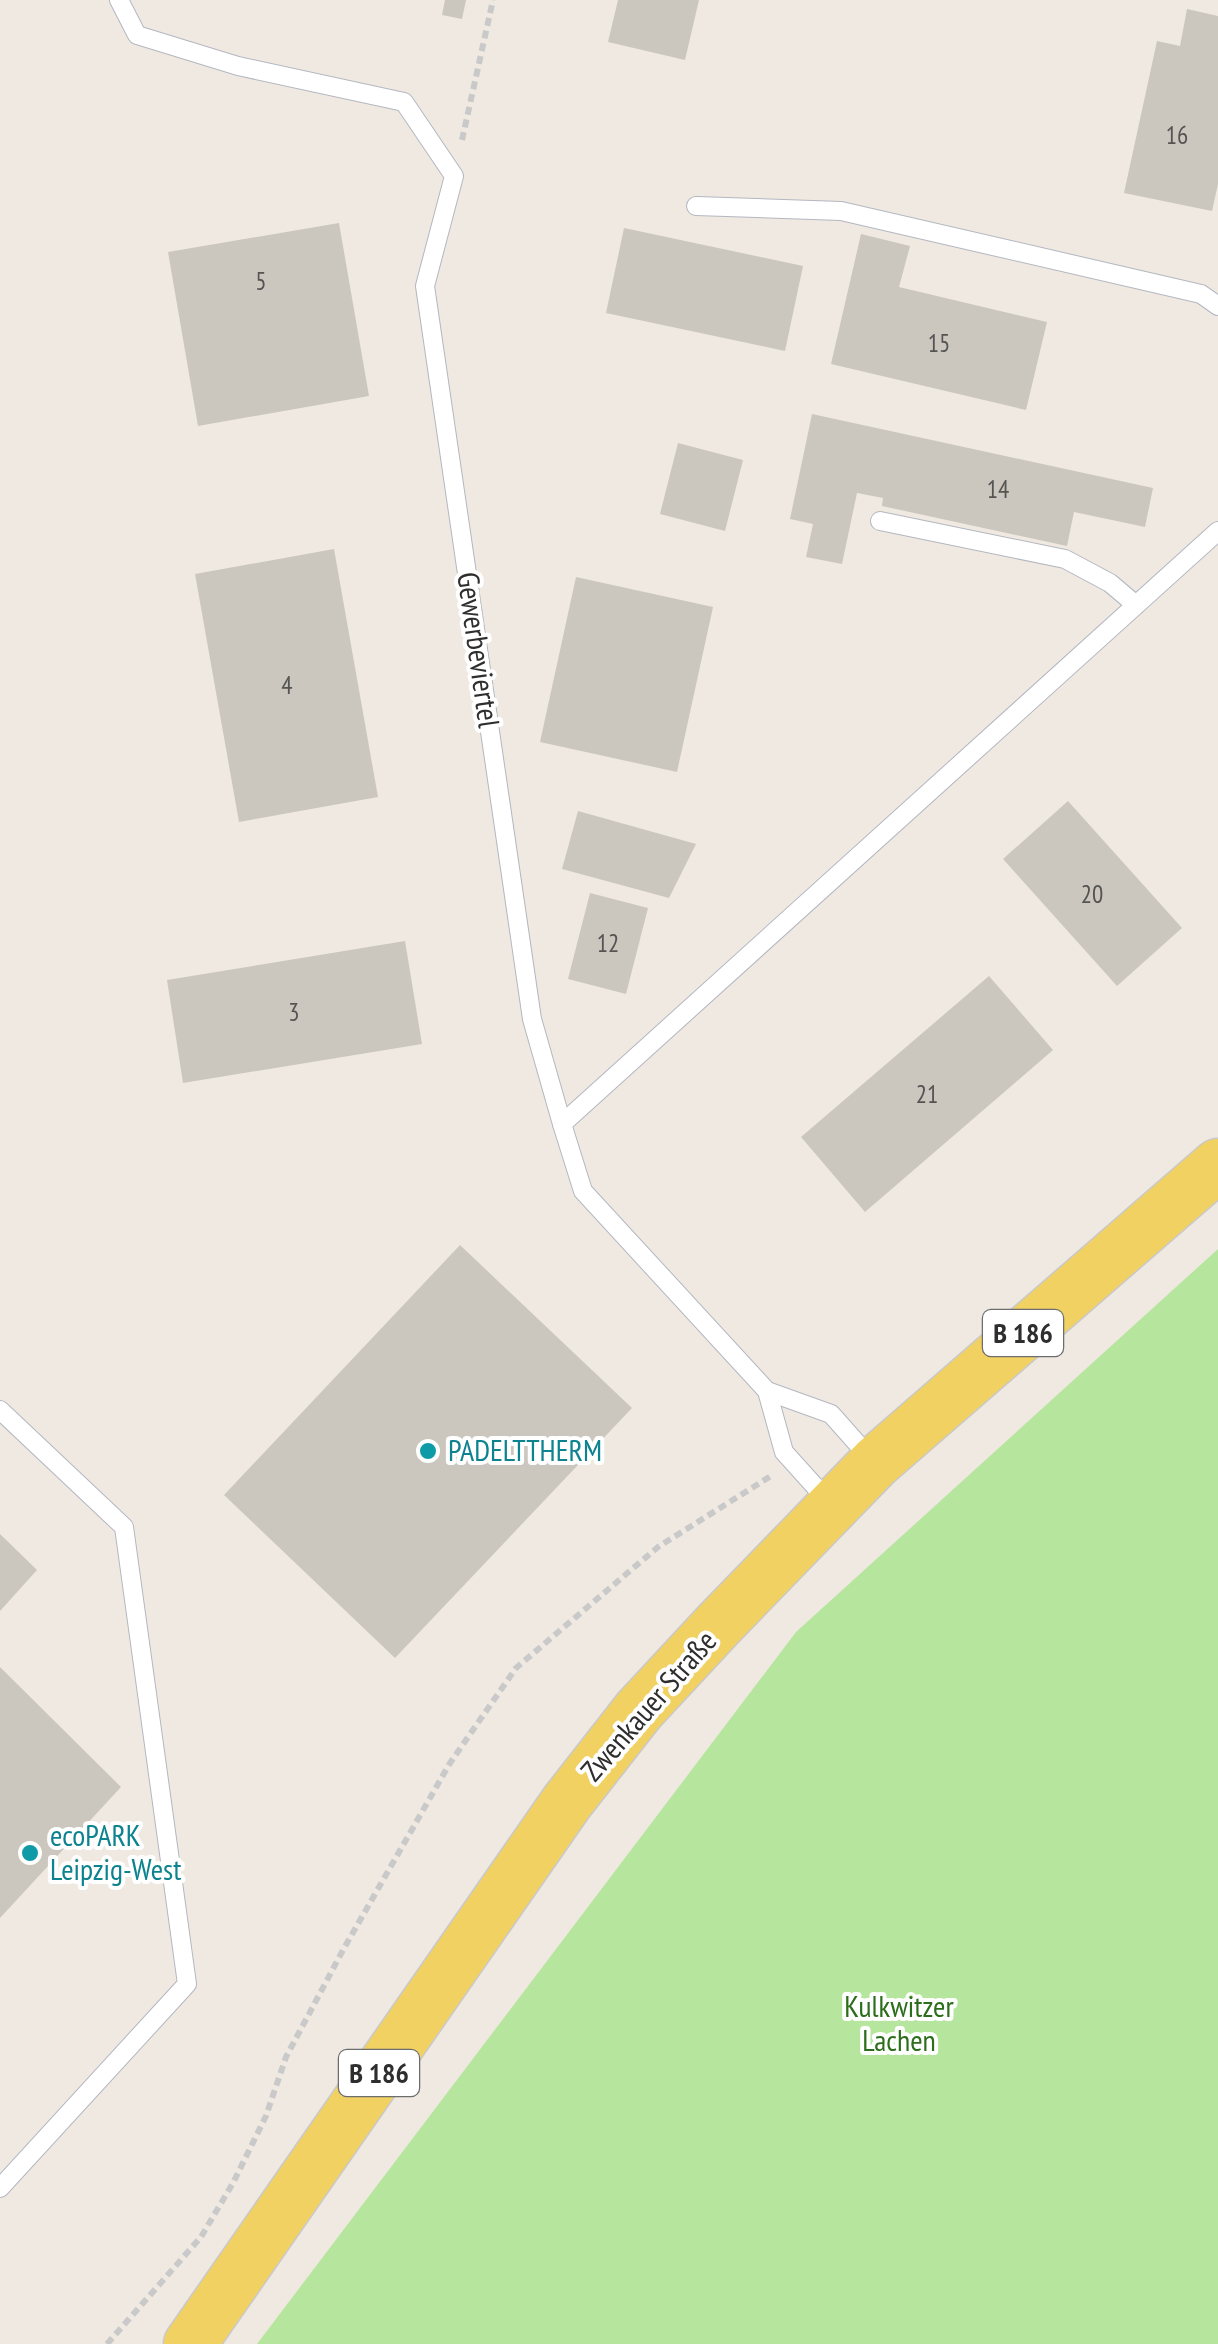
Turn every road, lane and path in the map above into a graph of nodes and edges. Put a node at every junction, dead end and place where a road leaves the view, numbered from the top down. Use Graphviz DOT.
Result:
graph roads {
  1 [pos="119,0"];
  2 [pos="493,0"];
  3 [pos="454,176"];
  4 [pos="696,206"];
  5 [pos="1218,306"];
  6 [pos="880,521"];
  7 [pos="1218,531"];
  8 [pos="1136,604"];
  9 [pos="562,1124"];
  10 [pos="1218,1165"];
  11 [pos="767,1391"];
  12 [pos="0,1410"];
  13 [pos="792,1460"];
  14 [pos="875,1464"];
  15 [pos="832,1506"];
  16 [pos="0,2188"];
  17 [pos="107,2344"];
  18 [pos="190,2344"];
  1 -- 3 [label="lane"];
  2 -- 3 [label="path"];
  3 -- 9 [label="lane, Gewerbeviertel"];
  4 -- 5 [label="lane"];
  6 -- 8 [label="lane"];
  7 -- 8 [label="lane"];
  8 -- 9 [label="lane"];
  9 -- 11 [label="lane, Gewerbeviertel"];
  10 -- 14 [label="main road, Zwenkauer Straße / B 186"];
  11 -- 13 [label="lane, Gewerbeviertel"];
  11 -- 14 [label="lane, Gewerbeviertel"];
  12 -- 16 [label="lane"];
  13 -- 15 [label="lane, Gewerbeviertel"];
  13 -- 17 [label="path"];
  14 -- 15 [label="main road, Zwenkauer Straße / B 186"];
  15 -- 18 [label="main road, Zwenkauer Straße / B 186"];
}
